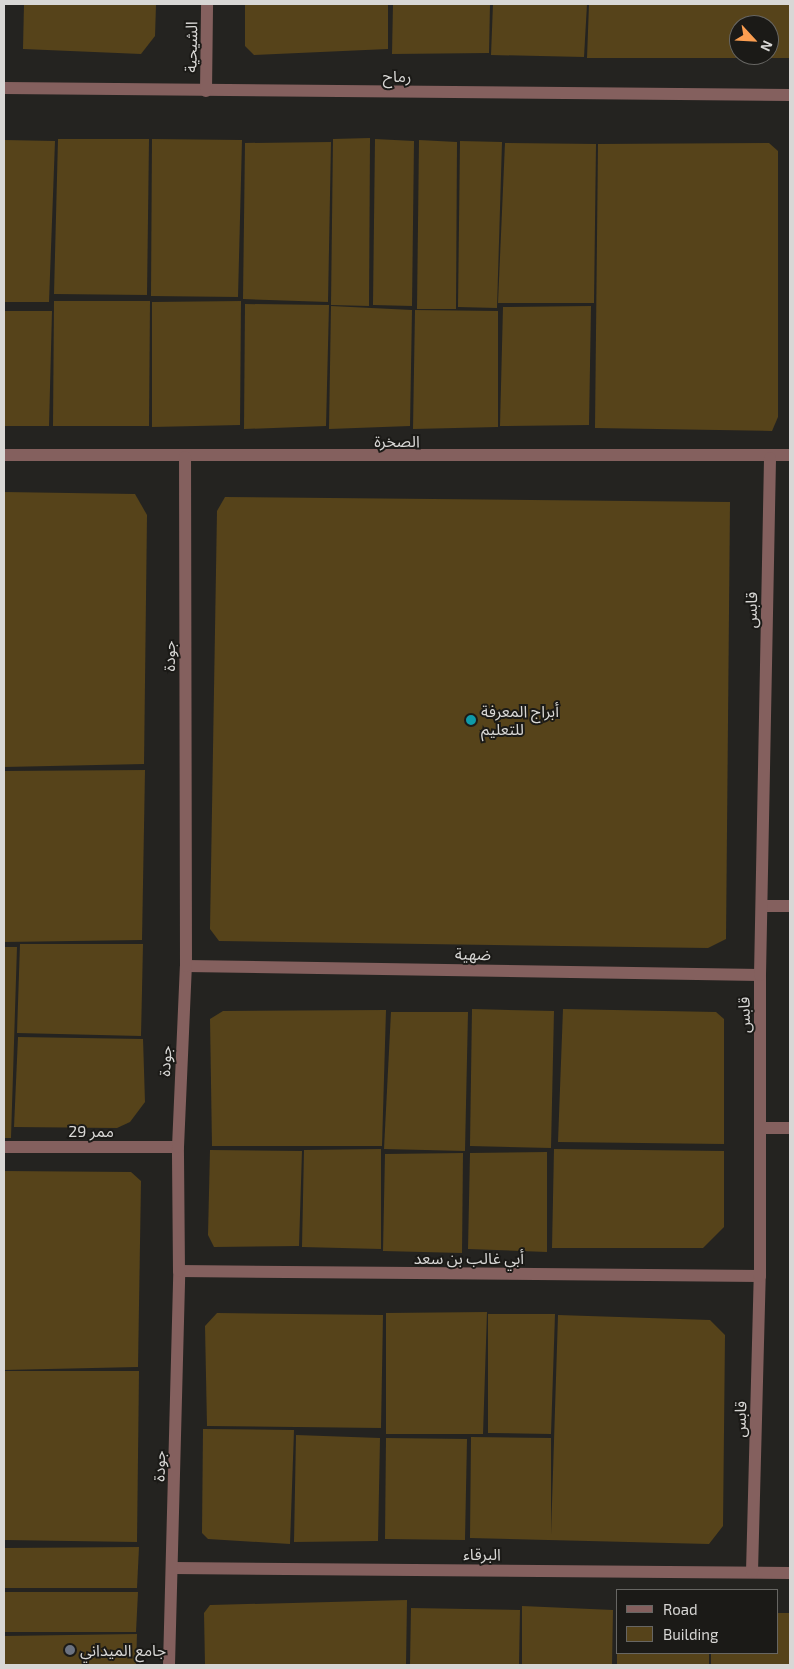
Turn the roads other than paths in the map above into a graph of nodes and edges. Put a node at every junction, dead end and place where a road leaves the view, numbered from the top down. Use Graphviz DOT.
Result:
graph roads {
  1 [pos="207,4"];
  2 [pos="4,88"];
  3 [pos="206,91"];
  4 [pos="790,95"];
  5 [pos="4,455"];
  6 [pos="790,455"];
  7 [pos="185,457"];
  8 [pos="770,458"];
  9 [pos="762,906"];
  10 [pos="790,906"];
  11 [pos="186,966"];
  12 [pos="760,975"];
  13 [pos="762,1128"];
  14 [pos="790,1128"];
  15 [pos="4,1147"];
  16 [pos="178,1147"];
  17 [pos="179,1271"];
  18 [pos="760,1276"];
  19 [pos="173,1568"];
  20 [pos="752,1572"];
  21 [pos="790,1573"];
  22 [pos="169,1665"];
  1 -- 3 [label="street, الشيحية"];
  2 -- 3 [label="street, رماح"];
  3 -- 4 [label="street, رماح"];
  5 -- 7 [label="street, الصخرة"];
  6 -- 8 [label="street, الصخرة"];
  7 -- 8 [label="street, الصخرة"];
  7 -- 11 [label="street, جودة"];
  8 -- 9 [label="street, قابس"];
  9 -- 10 [label="street"];
  9 -- 12 [label="street, قابس"];
  11 -- 12 [label="street, ضهية"];
  11 -- 16 [label="street, جودة"];
  12 -- 13 [label="street, قابس"];
  13 -- 14 [label="street"];
  13 -- 18 [label="street, قابس"];
  15 -- 16 [label="street, ممر 29"];
  16 -- 17 [label="street, جودة"];
  17 -- 18 [label="street, أبي غالب بن سعد"];
  17 -- 19 [label="street, جودة"];
  18 -- 20 [label="street, قابس"];
  19 -- 20 [label="street, البرقاء"];
  19 -- 22 [label="street, جودة"];
  20 -- 21 [label="street, البرقاء"];
}
